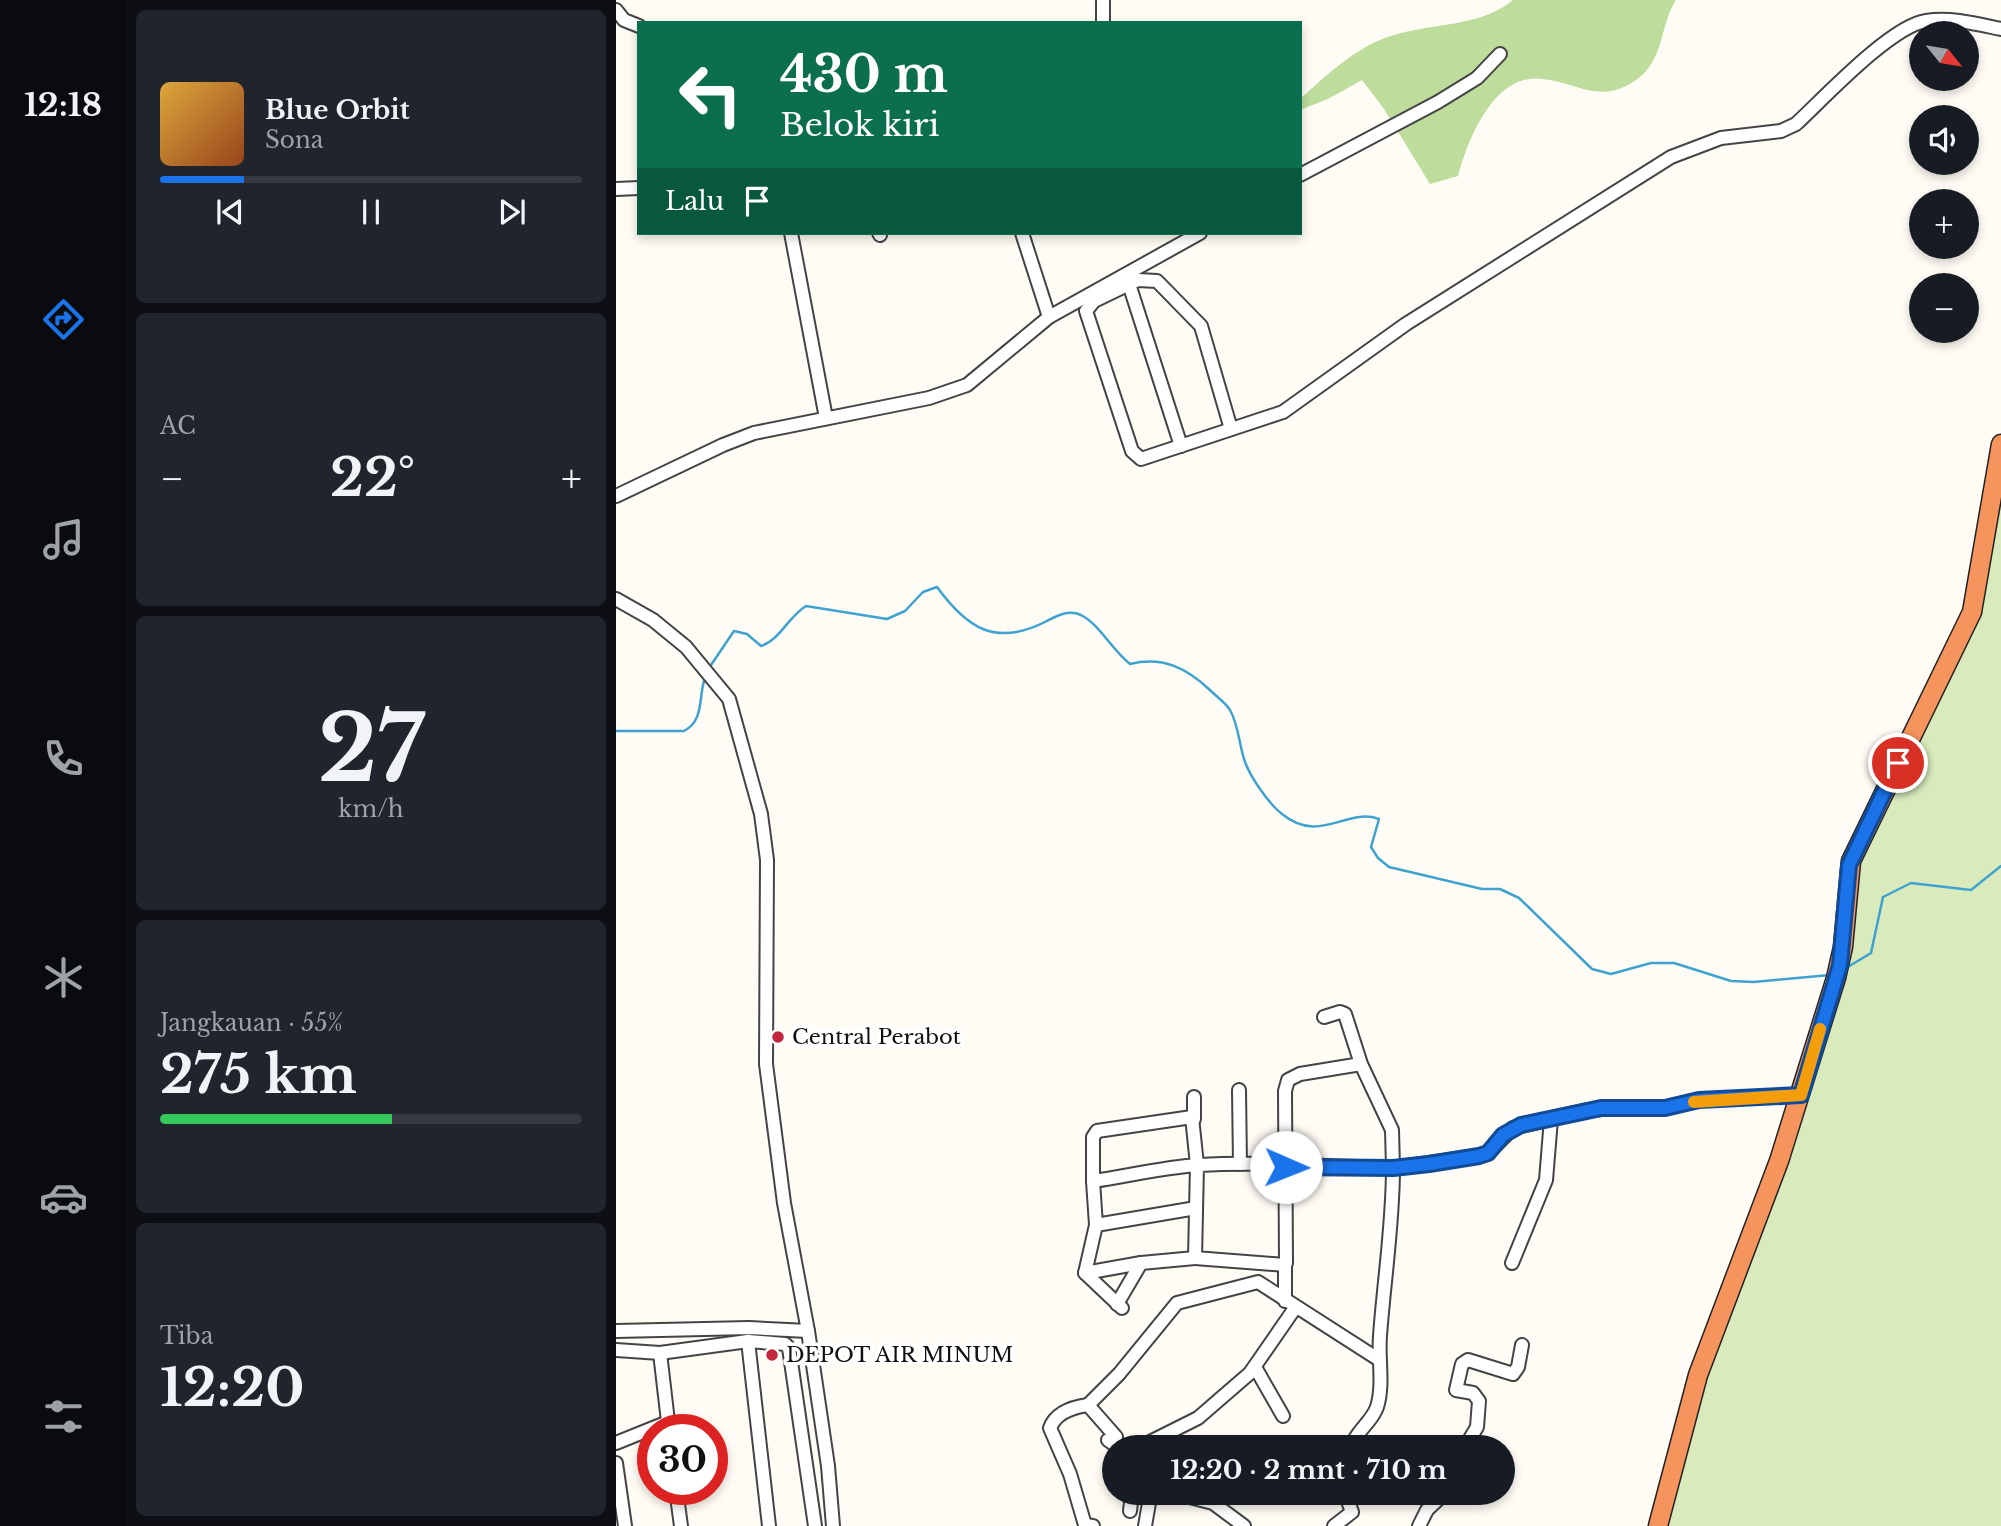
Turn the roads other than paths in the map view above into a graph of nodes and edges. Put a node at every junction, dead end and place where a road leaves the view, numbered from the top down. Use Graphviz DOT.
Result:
graph roads {
  1 [pos="1103,0"];
  2 [pos="616,10"];
  3 [pos="1103,21"];
  4 [pos="637,25"];
  5 [pos="2001,29"];
  6 [pos="1500,54"];
  7 [pos="1302,174"];
  8 [pos="637,188"];
  9 [pos="616,189"];
  10 [pos="791,235"];
  11 [pos="1023,235"];
  12 [pos="1196,235"];
  13 [pos="1129,284"];
  14 [pos="1049,317"];
  15 [pos="826,418"];
  16 [pos="1231,429"];
  17 [pos="2001,444"];
  18 [pos="1181,446"];
  19 [pos="616,496"];
  20 [pos="616,599"];
  21 [pos="1324,1017"];
  22 [pos="1361,1064"];
  23 [pos="1239,1090"];
  24 [pos="1801,1095"];
  25 [pos="1194,1097"];
  26 [pos="1194,1119"];
  27 [pos="1551,1119"];
  28 [pos="1240,1164"];
  29 [pos="1197,1165"];
  30 [pos="1286,1167"];
  31 [pos="1393,1168"];
  32 [pos="1093,1181"];
  33 [pos="1196,1208"];
  34 [pos="1096,1225"];
  35 [pos="1195,1258"];
  36 [pos="1141,1263"];
  37 [pos="1512,1264"];
  38 [pos="1285,1265"];
  39 [pos="1084,1273"];
  40 [pos="1290,1304"];
  41 [pos="616,1331"];
  42 [pos="808,1331"];
  43 [pos="748,1341"];
  44 [pos="1522,1345"];
  45 [pos="616,1350"];
  46 [pos="660,1353"];
  47 [pos="1378,1359"];
  48 [pos="1255,1367"];
  49 [pos="1088,1405"];
  50 [pos="668,1414"];
  51 [pos="1283,1416"];
  52 [pos="1114,1435"];
  53 [pos="1164,1435"];
  54 [pos="1359,1435"];
  55 [pos="1472,1435"];
  56 [pos="637,1436"];
  57 [pos="616,1443"];
  58 [pos="616,1463"];
  59 [pos="678,1505"];
  60 [pos="1131,1505"];
  61 [pos="1149,1505"];
  62 [pos="1216,1505"];
  63 [pos="1349,1505"];
  64 [pos="1430,1505"];
  65 [pos="1130,1511"];
  66 [pos="625,1526"];
  67 [pos="681,1526"];
  68 [pos="769,1526"];
  69 [pos="815,1526"];
  70 [pos="833,1526"];
  71 [pos="1093,1526"];
  72 [pos="1145,1526"];
  73 [pos="1244,1526"];
  74 [pos="1334,1526"];
  75 [pos="1419,1526"];
  76 [pos="1658,1526"];
  1 -- 3 [label="street"];
  2 -- 4 [label="street"];
  5 -- 16 [label="street"];
  6 -- 7 [label="street"];
  8 -- 9 [label="street"];
  10 -- 15 [label="street"];
  11 -- 14 [label="street"];
  12 -- 14 [label="street"];
  13 -- 16 [label="street"];
  13 -- 18 [label="street"];
  13 -- 18 [label="street"];
  14 -- 15 [label="street"];
  15 -- 19 [label="street"];
  16 -- 18 [label="street"];
  17 -- 24 [label="highway"];
  20 -- 42 [label="street"];
  21 -- 22 [label="street"];
  22 -- 30 [label="street"];
  22 -- 31 [label="street"];
  23 -- 28 [label="street"];
  24 -- 27 [label="street"];
  24 -- 76 [label="highway"];
  25 -- 26 [label="street"];
  26 -- 29 [label="street"];
  26 -- 32 [label="street"];
  27 -- 31 [label="street"];
  27 -- 37 [label="street"];
  28 -- 29 [label="street"];
  28 -- 30 [label="street"];
  29 -- 32 [label="street"];
  29 -- 33 [label="street"];
  30 -- 31 [label="street"];
  30 -- 38 [label="street"];
  31 -- 47 [label="street"];
  32 -- 34 [label="street"];
  33 -- 34 [label="street"];
  33 -- 35 [label="street"];
  34 -- 39 [label="street"];
  35 -- 36 [label="street"];
  35 -- 38 [label="street"];
  36 -- 39 [label="street"];
  36 -- 39 [label="street"];
  38 -- 40 [label="street"];
  40 -- 47 [label="street"];
  40 -- 48 [label="street"];
  40 -- 49 [label="street"];
  41 -- 42 [label="street"];
  42 -- 70 [label="street"];
  43 -- 46 [label="street"];
  43 -- 68 [label="street"];
  43 -- 69 [label="street"];
  44 -- 55 [label="street"];
  45 -- 46 [label="street"];
  46 -- 50 [label="street"];
  47 -- 54 [label="street"];
  48 -- 51 [label="street"];
  48 -- 53 [label="street"];
  49 -- 52 [label="street"];
  49 -- 71 [label="street"];
  56 -- 57 [label="street"];
  58 -- 66 [label="street"];
  59 -- 67 [label="street"];
  60 -- 65 [label="street"];
  61 -- 72 [label="street"];
  62 -- 73 [label="street"];
  63 -- 74 [label="street"];
  64 -- 75 [label="street"];
}
